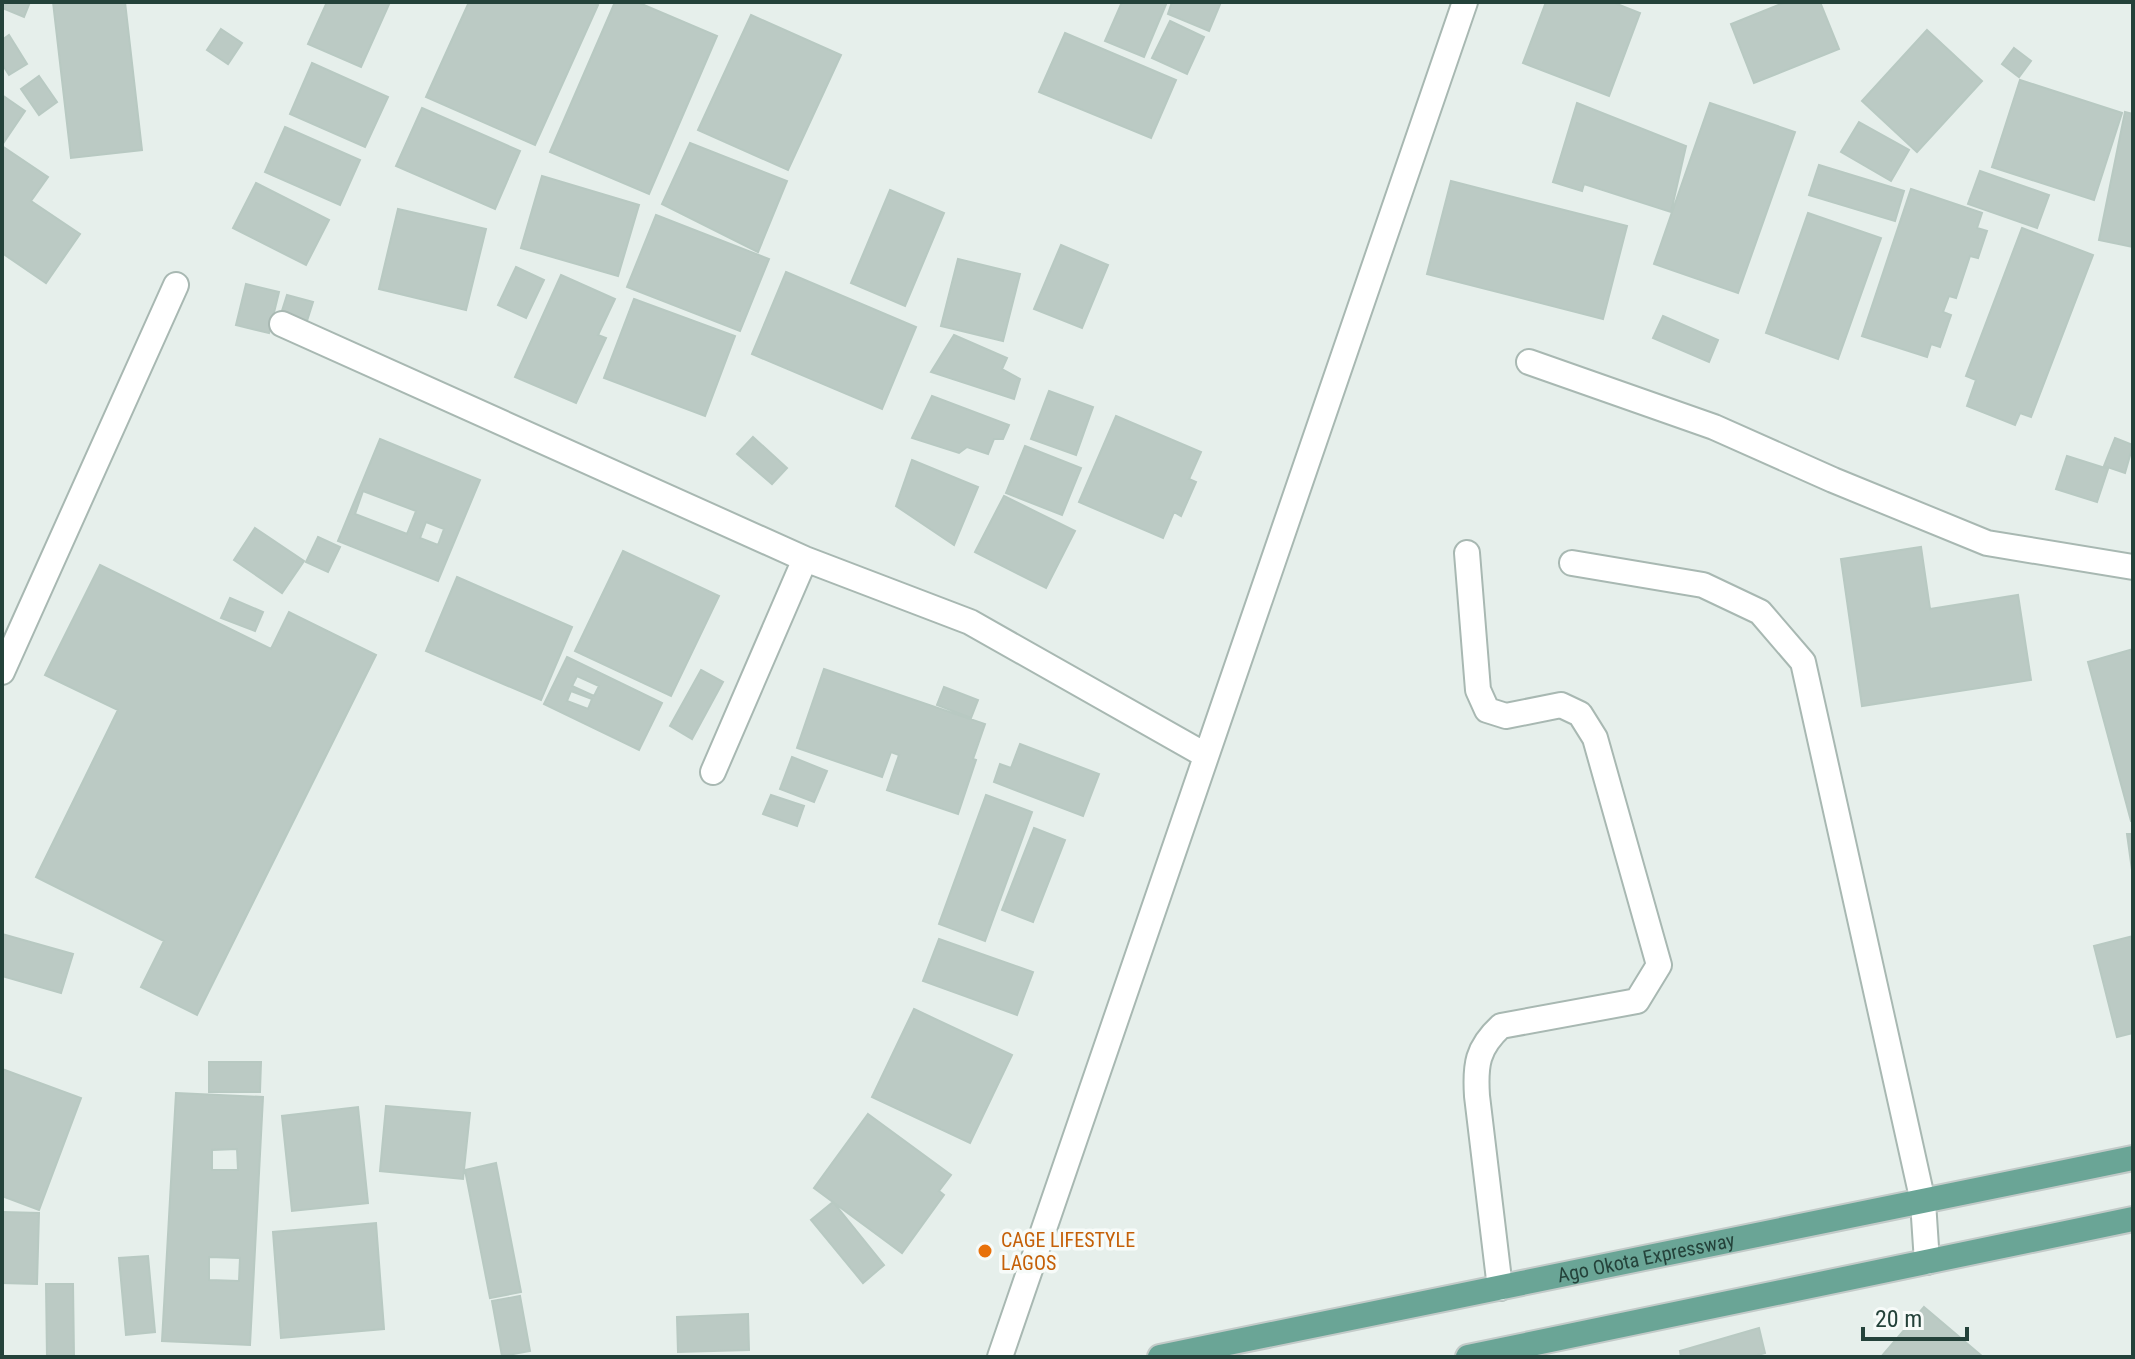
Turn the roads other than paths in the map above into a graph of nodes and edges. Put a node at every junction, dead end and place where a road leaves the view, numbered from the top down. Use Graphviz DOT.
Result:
graph roads {
  1 [pos="1465,2"];
  2 [pos="176,285"];
  3 [pos="282,324"];
  4 [pos="1529,362"];
  5 [pos="1467,553"];
  6 [pos="805,559"];
  7 [pos="1572,563"];
  8 [pos="2133,567"];
  9 [pos="2,672"];
  10 [pos="1205,755"];
  11 [pos="713,772"];
  12 [pos="2133,1158"];
  13 [pos="1923,1202"];
  14 [pos="2133,1219"];
  15 [pos="1927,1262"];
  16 [pos="1500,1288"];
  17 [pos="1000,1357"];
  18 [pos="1160,1357"];
  19 [pos="1468,1357"];
  1 -- 10 [label="street"];
  2 -- 9 [label="street"];
  3 -- 6 [label="street"];
  4 -- 8 [label="street"];
  5 -- 16 [label="street"];
  6 -- 10 [label="street"];
  6 -- 11 [label="street"];
  7 -- 13 [label="street"];
  10 -- 17 [label="street"];
  12 -- 13 [label="main road, Ago Okota Expressway"];
  13 -- 15 [label="street"];
  13 -- 16 [label="main road, Ago Okota Expressway"];
  14 -- 15 [label="main road"];
  15 -- 19 [label="main road"];
  16 -- 18 [label="main road, Ago Okota Expressway"];
}
